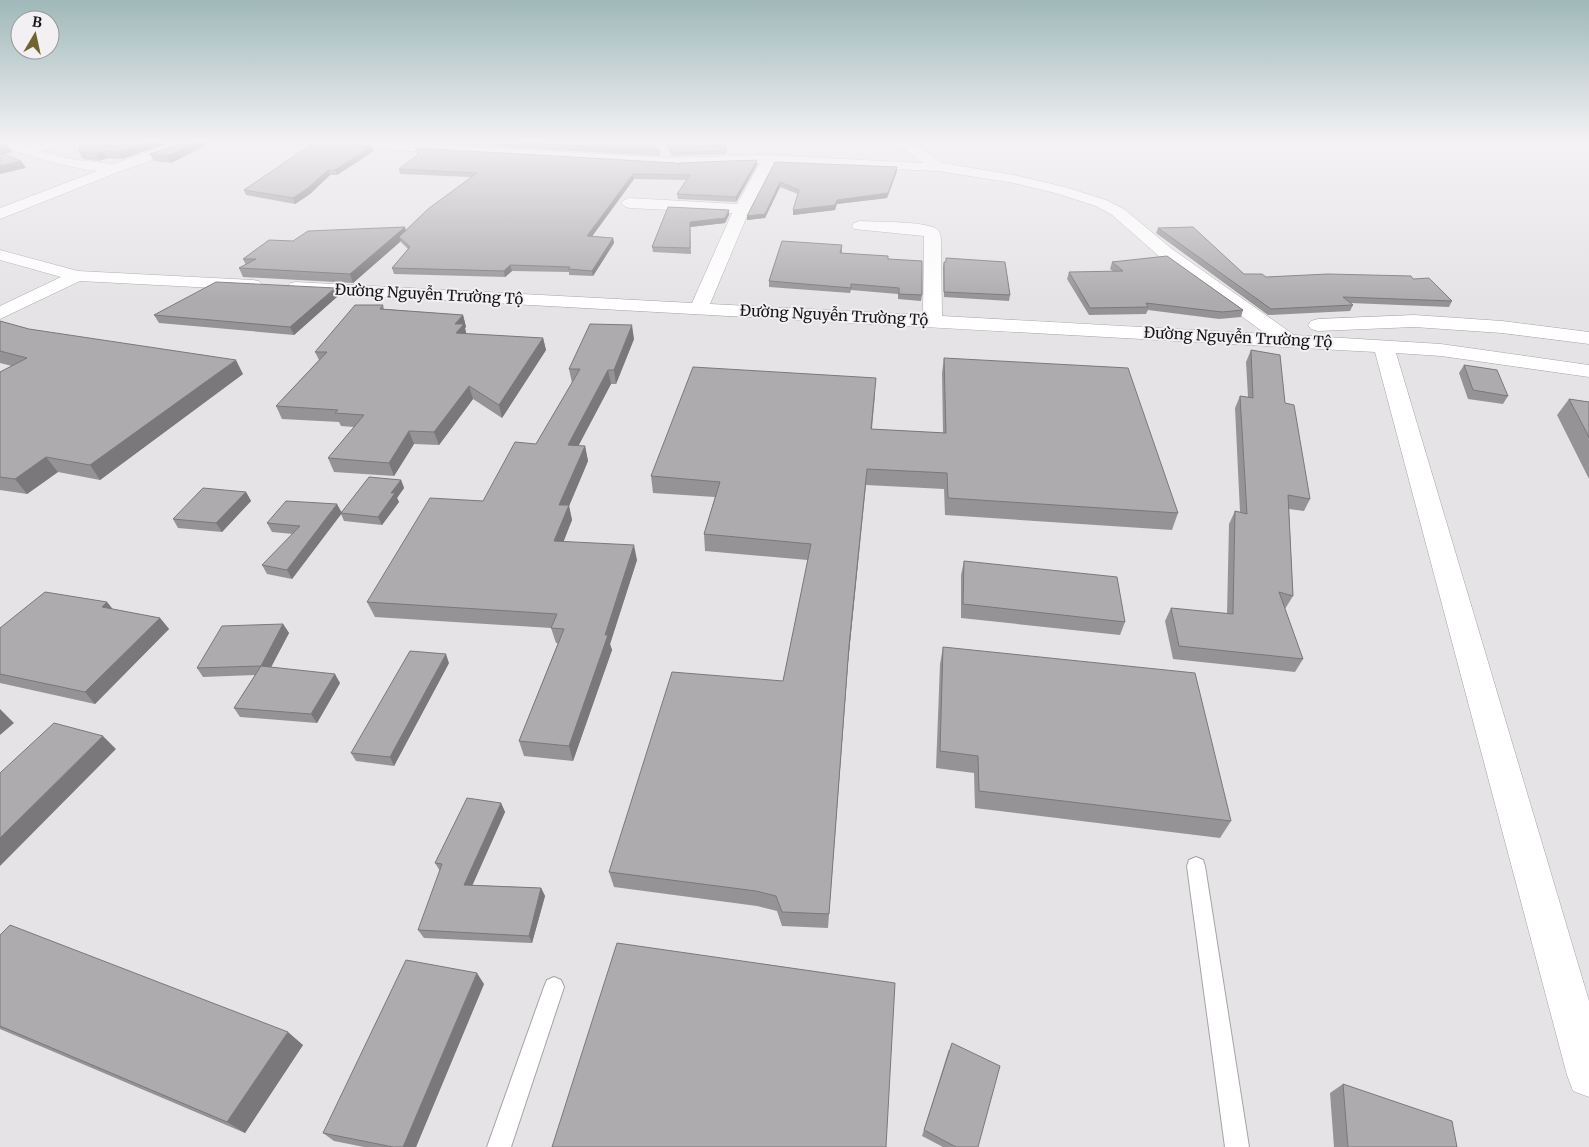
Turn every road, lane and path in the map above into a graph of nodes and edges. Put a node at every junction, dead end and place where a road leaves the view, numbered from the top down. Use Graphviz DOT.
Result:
graph roads {
  1 [pos="52,194"];
  2 [pos="750,194"];
  3 [pos="1071,194"];
  4 [pos="629,203"];
  5 [pos="742,209"];
  6 [pos="0,214"];
  7 [pos="860,226"];
  8 [pos="0,255"];
  9 [pos="77,276"];
  10 [pos="698,307"];
  11 [pos="0,313"];
  12 [pos="933,320"];
  13 [pos="1269,327"];
  14 [pos="1589,338"];
  15 [pos="1288,340"];
  16 [pos="1384,346"];
  17 [pos="1589,371"];
  18 [pos="1196,866"];
  19 [pos="554,987"];
  20 [pos="1589,1075"];
  21 [pos="499,1147"];
  22 [pos="1237,1147"];
  1 -- 6 [label="street"];
  2 -- 5 [label="street"];
  3 -- 13 [label="street"];
  4 -- 5 [label="street"];
  5 -- 10 [label="street"];
  7 -- 12 [label="street"];
  8 -- 9 [label="street, Đường Nguyễn Trường Tộ"];
  9 -- 10 [label="street, Đường Nguyễn Trường Tộ"];
  9 -- 11 [label="street"];
  10 -- 12 [label="street, Đường Nguyễn Trường Tộ"];
  12 -- 15 [label="street, Đường Nguyễn Trường Tộ"];
  13 -- 14 [label="street"];
  13 -- 15 [label="street"];
  15 -- 16 [label="street, Đường Nguyễn Trường Tộ"];
  16 -- 17 [label="street, Đường Nguyễn Trường Tộ"];
  16 -- 20 [label="street"];
  18 -- 22 [label="lane"];
  19 -- 21 [label="lane"];
}
